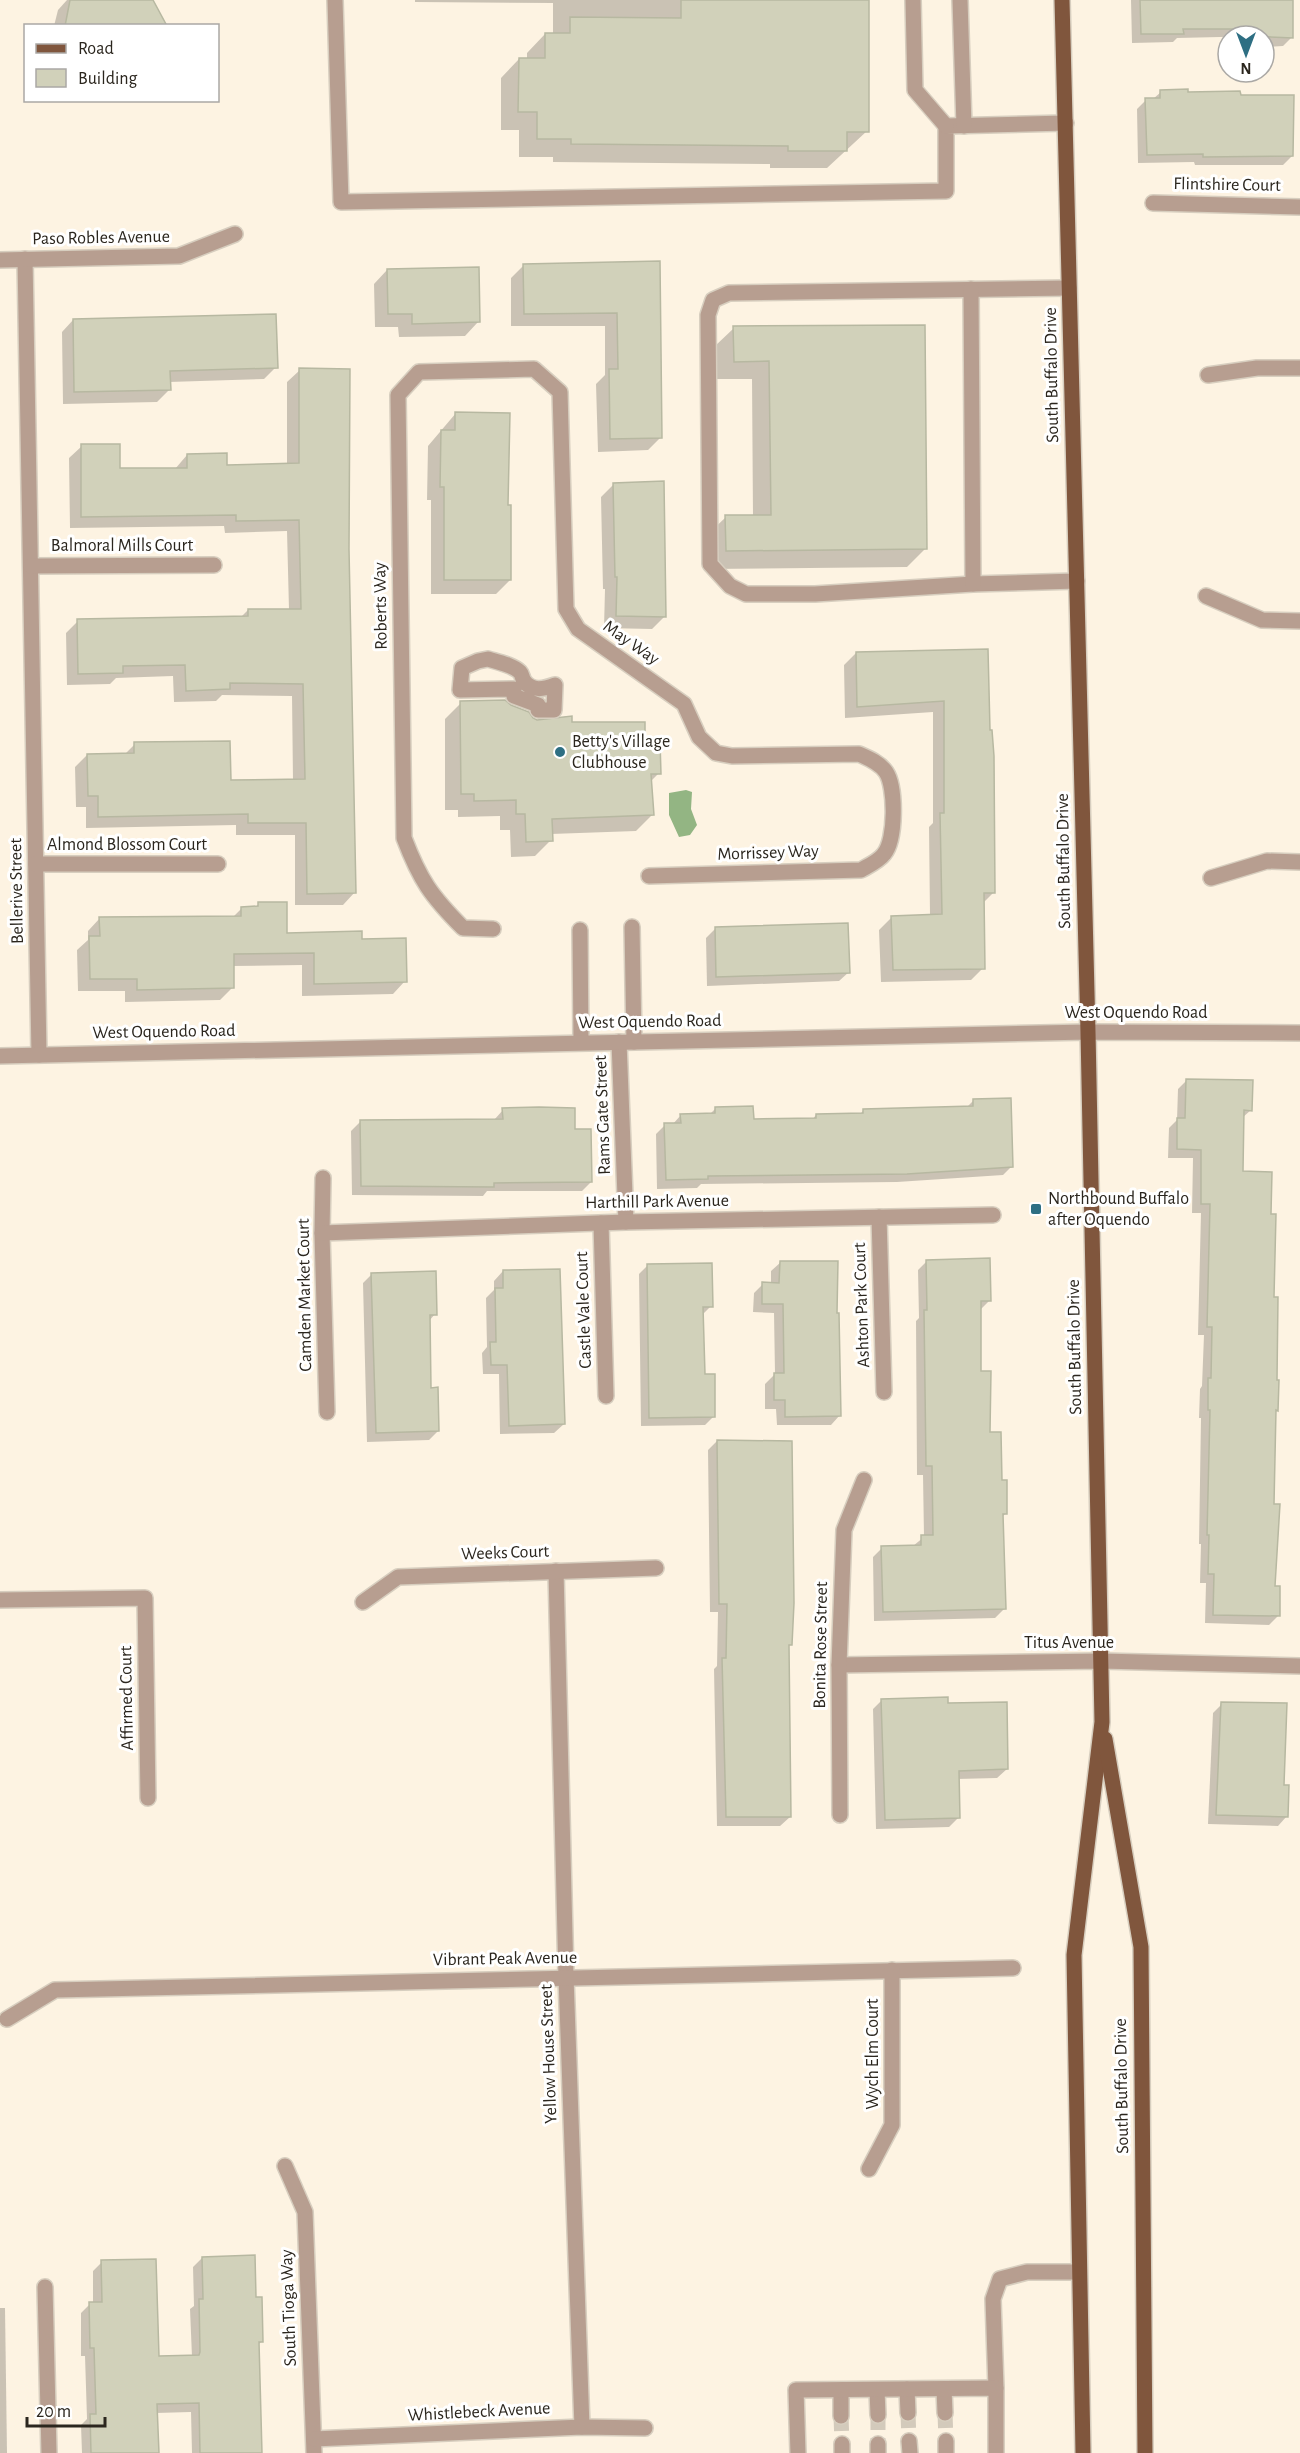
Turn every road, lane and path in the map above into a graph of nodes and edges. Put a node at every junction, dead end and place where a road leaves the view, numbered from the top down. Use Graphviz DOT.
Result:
graph roads {
  1 [pos="335,0"];
  2 [pos="913,0"];
  3 [pos="960,0"];
  4 [pos="1062,0"];
  5 [pos="1066,123"];
  6 [pos="946,126"];
  7 [pos="964,126"];
  8 [pos="1152,203"];
  9 [pos="1300,207"];
  10 [pos="235,234"];
  11 [pos="25,259"];
  12 [pos="0,260"];
  13 [pos="1070,288"];
  14 [pos="971,289"];
  15 [pos="1300,368"];
  16 [pos="1208,375"];
  17 [pos="546,379"];
  18 [pos="214,565"];
  19 [pos="31,566"];
  20 [pos="1077,581"];
  21 [pos="973,584"];
  22 [pos="1206,596"];
  23 [pos="1300,621"];
  24 [pos="555,685"];
  25 [pos="884,855"];
  26 [pos="1300,862"];
  27 [pos="36,864"];
  28 [pos="218,864"];
  29 [pos="649,876"];
  30 [pos="1211,878"];
  31 [pos="632,927"];
  32 [pos="492,929"];
  33 [pos="580,930"];
  34 [pos="1088,1032"];
  35 [pos="1300,1033"];
  36 [pos="581,1042"];
  37 [pos="627,1042"];
  38 [pos="39,1055"];
  39 [pos="0,1056"];
  40 [pos="323,1178"];
  41 [pos="993,1215"];
  42 [pos="879,1217"];
  43 [pos="626,1222"];
  44 [pos="601,1223"];
  45 [pos="322,1233"];
  46 [pos="884,1392"];
  47 [pos="606,1396"];
  48 [pos="327,1412"];
  49 [pos="864,1480"];
  50 [pos="656,1568"];
  51 [pos="556,1571"];
  52 [pos="0,1600"];
  53 [pos="363,1602"];
  54 [pos="1101,1661"];
  55 [pos="838,1665"];
  56 [pos="1300,1666"];
  57 [pos="1102,1722"];
  58 [pos="148,1798"];
  59 [pos="840,1815"];
  60 [pos="1013,1968"];
  61 [pos="892,1970"];
  62 [pos="566,1977"];
  63 [pos="7,2019"];
  64 [pos="285,2166"];
  65 [pos="869,2169"];
  66 [pos="1079,2272"];
  67 [pos="45,2287"];
  68 [pos="996,2388"];
  69 [pos="907,2389"];
  70 [pos="944,2389"];
  71 [pos="841,2390"];
  72 [pos="877,2390"];
  73 [pos="908,2413"];
  74 [pos="945,2413"];
  75 [pos="878,2415"];
  76 [pos="841,2416"];
  77 [pos="582,2427"];
  78 [pos="645,2428"];
  79 [pos="314,2446"];
  80 [pos="49,2453"];
  81 [pos="798,2453"];
  82 [pos="996,2453"];
  83 [pos="1083,2453"];
  84 [pos="1145,2453"];
  1 -- 6 [label="street"];
  2 -- 6 [label="street"];
  3 -- 7 [label="street"];
  4 -- 5 [label="main road, South Buffalo Drive"];
  5 -- 7 [label="street"];
  5 -- 13 [label="main road, South Buffalo Drive"];
  6 -- 7 [label="street"];
  8 -- 9 [label="street, Flintshire Court"];
  10 -- 11 [label="street, Paso Robles Avenue"];
  11 -- 12 [label="street, Paso Robles Avenue"];
  11 -- 19 [label="street, Bellerive Street"];
  13 -- 14 [label="street"];
  13 -- 20 [label="main road, South Buffalo Drive"];
  14 -- 21 [label="street"];
  14 -- 21 [label="street"];
  15 -- 16 [label="street"];
  17 -- 25 [label="street, May Way"];
  17 -- 32 [label="street, Roberts Way"];
  18 -- 19 [label="street, Balmoral Mills Court"];
  19 -- 27 [label="street, Bellerive Street"];
  20 -- 21 [label="street"];
  20 -- 34 [label="main road, South Buffalo Drive"];
  22 -- 23 [label="street"];
  24 -- 24 [label="street"];
  25 -- 29 [label="street, Morrissey Way"];
  26 -- 30 [label="street"];
  27 -- 28 [label="street, Almond Blossom Court"];
  27 -- 38 [label="street, Bellerive Street"];
  31 -- 37 [label="street, Rams Gate Street"];
  33 -- 36 [label="street"];
  34 -- 35 [label="street, West Oquendo Road"];
  34 -- 37 [label="street, West Oquendo Road"];
  34 -- 54 [label="main road, South Buffalo Drive"];
  36 -- 37 [label="street, West Oquendo Road"];
  36 -- 38 [label="street, West Oquendo Road"];
  37 -- 43 [label="street, Rams Gate Street"];
  38 -- 39 [label="street, West Oquendo Road"];
  40 -- 45 [label="street, Camden Market Court"];
  41 -- 42 [label="street, Harthill Park Avenue"];
  42 -- 43 [label="street, Harthill Park Avenue"];
  42 -- 46 [label="street, Ashton Park Court"];
  43 -- 44 [label="street, Harthill Park Avenue"];
  44 -- 45 [label="street, Harthill Park Avenue"];
  44 -- 47 [label="street, Castle Vale Court"];
  45 -- 48 [label="street, Camden Market Court"];
  49 -- 55 [label="street, Bonita Rose Street"];
  50 -- 51 [label="street, Weeks Court"];
  51 -- 53 [label="street, Weeks Court"];
  51 -- 62 [label="street, Yellow House Street"];
  52 -- 58 [label="street, Affirmed Court"];
  54 -- 55 [label="street, Titus Avenue"];
  54 -- 56 [label="street, Titus Avenue"];
  54 -- 57 [label="main road, South Buffalo Drive"];
  55 -- 59 [label="street, Bonita Rose Street"];
  57 -- 66 [label="main road, South Buffalo Drive"];
  57 -- 84 [label="main road, South Buffalo Drive"];
  60 -- 61 [label="street, Vibrant Peak Avenue"];
  61 -- 62 [label="street, Vibrant Peak Avenue"];
  61 -- 65 [label="street, Wych Elm Court"];
  62 -- 63 [label="street, Vibrant Peak Avenue"];
  62 -- 77 [label="street, Yellow House Street"];
  64 -- 79 [label="street, South Tioga Way"];
  66 -- 68 [label="street"];
  66 -- 83 [label="main road, South Buffalo Drive"];
  67 -- 80 [label="street"];
  68 -- 70 [label="street"];
  68 -- 82 [label="street"];
  69 -- 70 [label="street"];
  69 -- 72 [label="street"];
  69 -- 73 [label="street"];
  70 -- 74 [label="street"];
  71 -- 72 [label="street"];
  71 -- 76 [label="street"];
  71 -- 81 [label="street"];
  72 -- 75 [label="street"];
  77 -- 78 [label="street, Whistlebeck Avenue"];
  77 -- 79 [label="street, Whistlebeck Avenue"];
}
